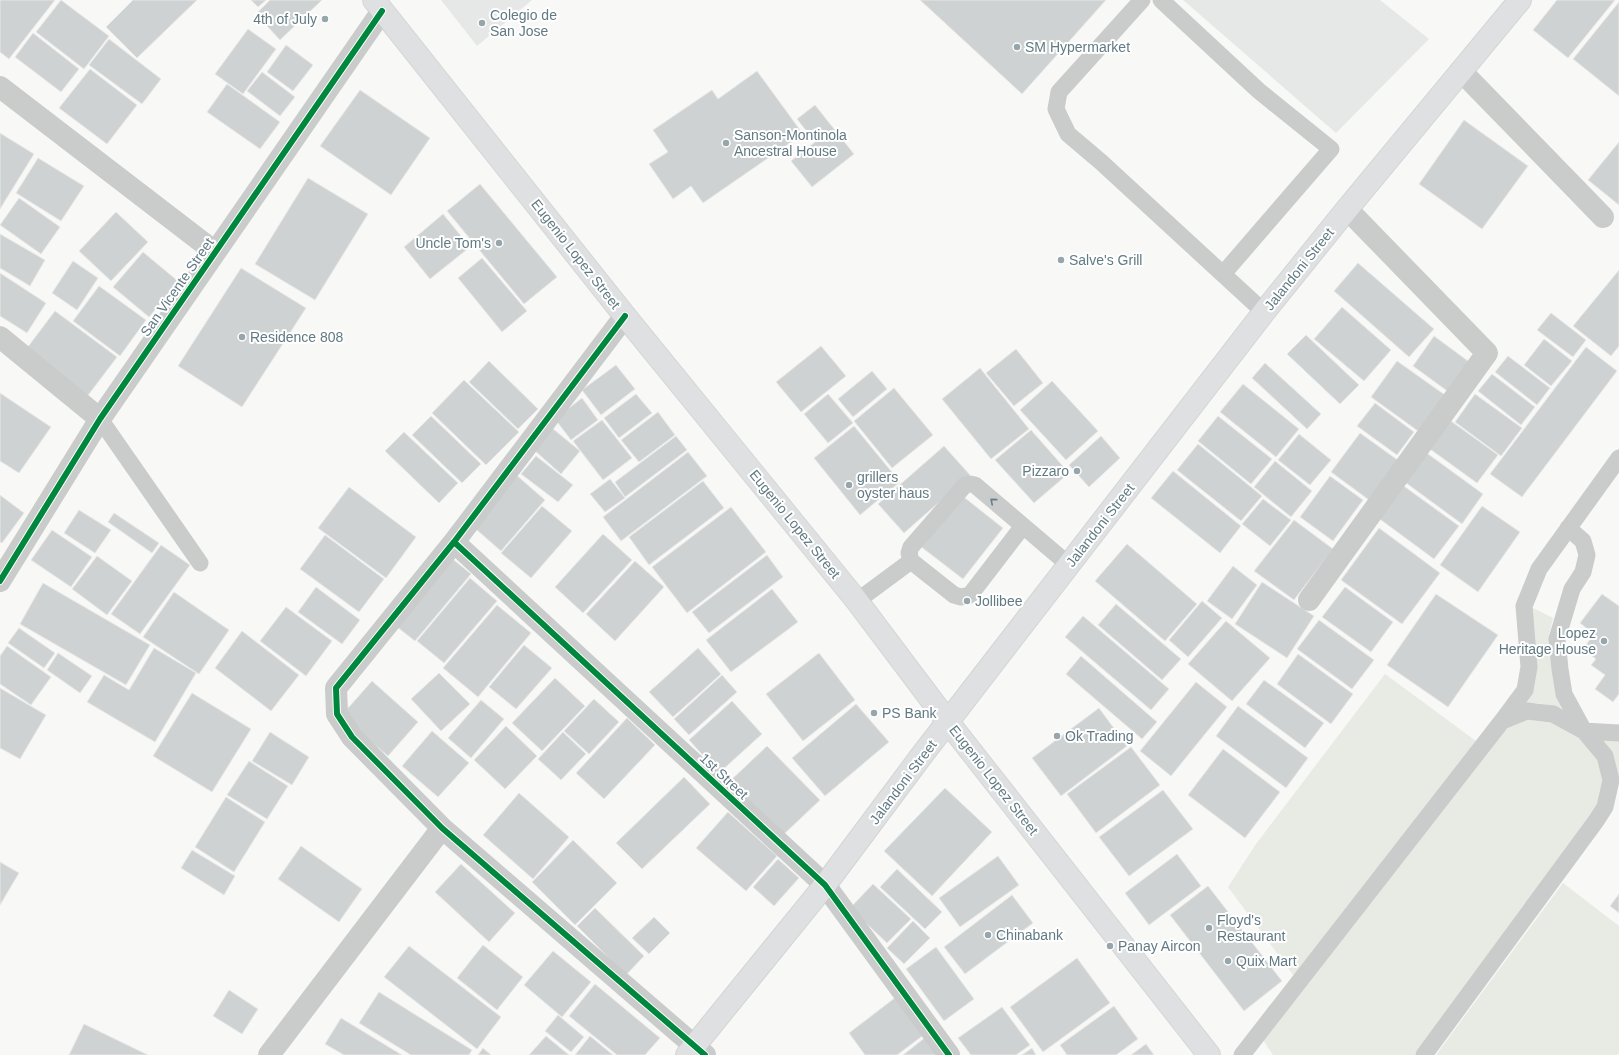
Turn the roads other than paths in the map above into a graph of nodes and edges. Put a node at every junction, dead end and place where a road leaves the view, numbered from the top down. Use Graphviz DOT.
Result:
graph roads {
  1 [pos="1142,0"];
  2 [pos="1161,0"];
  3 [pos="1520,0"];
  4 [pos="378,6"];
  5 [pos="1461,71"];
  6 [pos="0,87"];
  7 [pos="1347,209"];
  8 [pos="1602,217"];
  9 [pos="215,252"];
  10 [pos="1223,274"];
  11 [pos="1264,312"];
  12 [pos="624,316"];
  13 [pos="0,337"];
  14 [pos="100,418"];
  15 [pos="1619,458"];
  16 [pos="1023,526"];
  17 [pos="1568,528"];
  18 [pos="454,542"];
  19 [pos="912,561"];
  20 [pos="200,563"];
  21 [pos="1069,565"];
  22 [pos="0,581"];
  23 [pos="1309,600"];
  24 [pos="857,601"];
  25 [pos="1502,721"];
  26 [pos="948,722"];
  27 [pos="1584,731"];
  28 [pos="1619,733"];
  29 [pos="1619,790"];
  30 [pos="1604,807"];
  31 [pos="442,828"];
  32 [pos="825,885"];
  33 [pos="696,1052"];
  34 [pos="268,1055"];
  35 [pos="949,1055"];
  36 [pos="1209,1055"];
  37 [pos="1242,1055"];
  38 [pos="1424,1055"];
  1 -- 10 [label="lane"];
  2 -- 10 [label="lane"];
  3 -- 5 [label="main road, Jalandoni Street"];
  4 -- 9 [label="street, San Vicente Street"];
  4 -- 12 [label="main road, Eugenio Lopez Street"];
  5 -- 7 [label="main road, Jalandoni Street"];
  5 -- 8 [label="street"];
  6 -- 9 [label="street"];
  7 -- 11 [label="main road, Jalandoni Street"];
  7 -- 23 [label="street"];
  9 -- 14 [label="street, San Vicente Street"];
  10 -- 11 [label="lane"];
  11 -- 21 [label="main road, Jalandoni Street"];
  12 -- 18 [label="street"];
  12 -- 24 [label="main road, Eugenio Lopez Street"];
  13 -- 14 [label="street"];
  14 -- 20 [label="lane"];
  14 -- 22 [label="street, San Vicente Street"];
  15 -- 17 [label="lane"];
  16 -- 19 [label="lane"];
  16 -- 19 [label="lane, one-way"];
  16 -- 21 [label="lane"];
  17 -- 25 [label="lane"];
  17 -- 27 [label="lane"];
  18 -- 31 [label="street"];
  18 -- 32 [label="street, 1st Street"];
  19 -- 24 [label="lane"];
  21 -- 26 [label="main road, Jalandoni Street"];
  24 -- 26 [label="main road, Eugenio Lopez Street"];
  25 -- 27 [label="lane"];
  25 -- 37 [label="lane"];
  26 -- 32 [label="main road, Jalandoni Street"];
  26 -- 36 [label="main road, Eugenio Lopez Street"];
  27 -- 28 [label="lane"];
  27 -- 30 [label="lane"];
  29 -- 30 [label="lane"];
  30 -- 38 [label="lane"];
  31 -- 33 [label="street"];
  31 -- 34 [label="street"];
  32 -- 33 [label="main road, Jalandoni Street"];
  32 -- 35 [label="street, 1st Street"];
}
